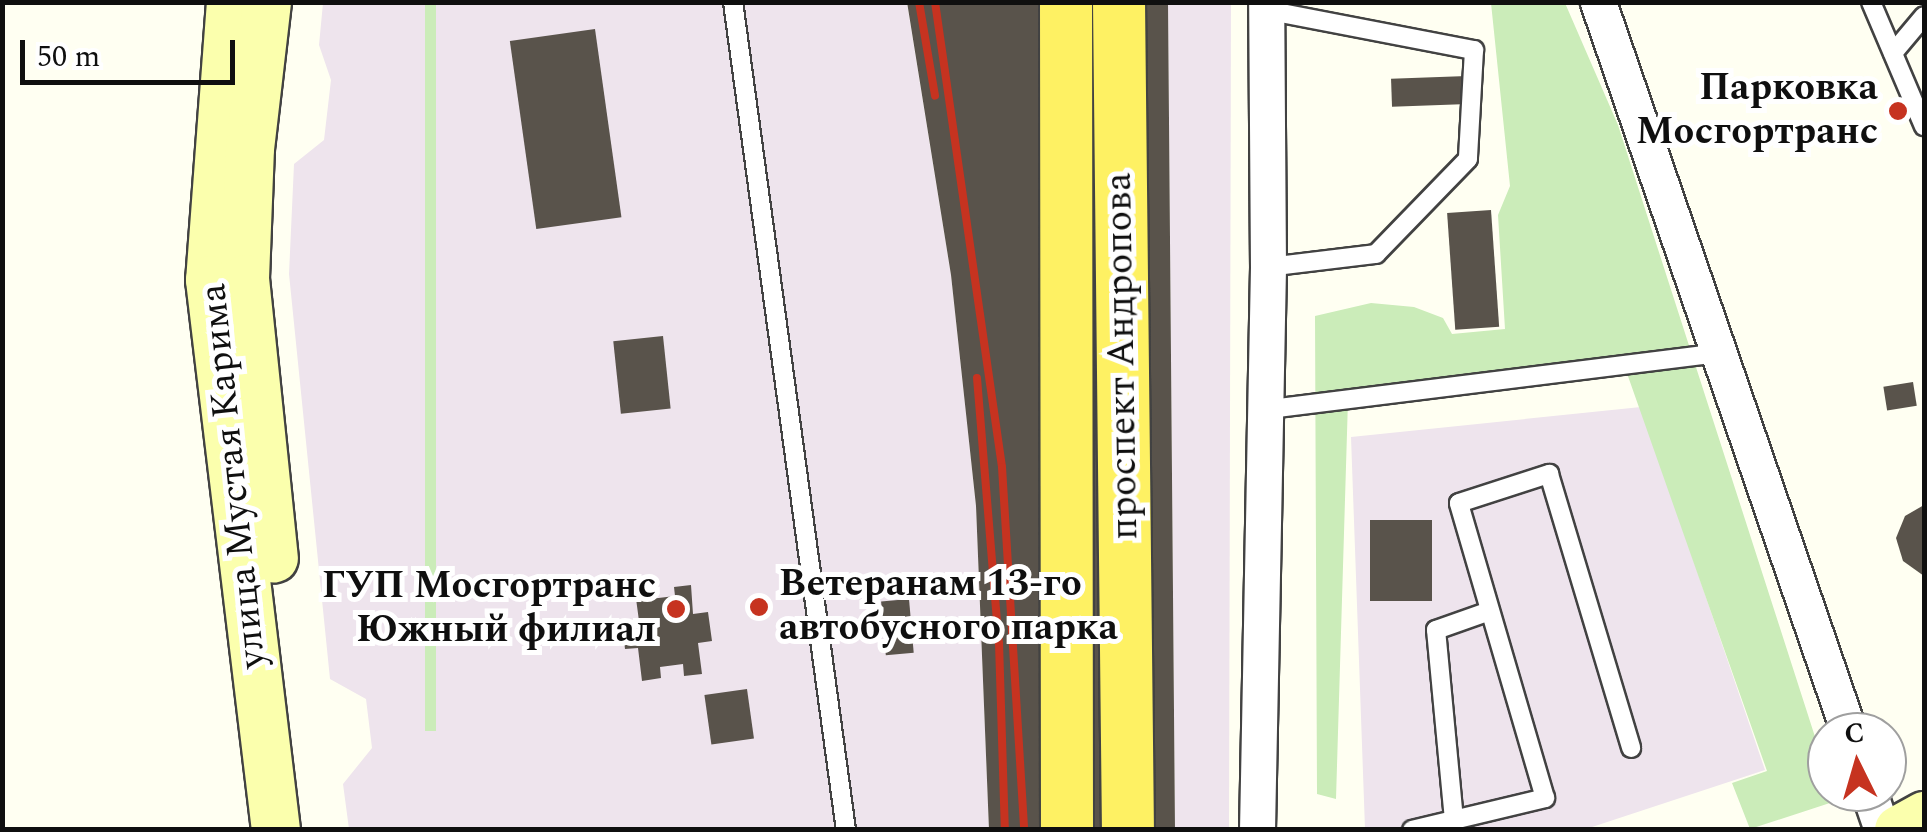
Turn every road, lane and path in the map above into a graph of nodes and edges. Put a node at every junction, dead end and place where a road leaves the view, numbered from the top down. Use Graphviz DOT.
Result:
graph roads {
  1 [pos="231,2"];
  2 [pos="267,2"];
  3 [pos="733,2"];
  4 [pos="1066,2"];
  5 [pos="1119,2"];
  6 [pos="1598,2"];
  7 [pos="1871,2"];
  8 [pos="1266,6"];
  9 [pos="1924,16"];
  10 [pos="1893,53"];
  11 [pos="1924,126"];
  12 [pos="1268,267"];
  13 [pos="1717,353"];
  14 [pos="1262,410"];
  15 [pos="1490,611"];
  16 [pos="1842,712"];
  17 [pos="1631,748"];
  18 [pos="1924,816"];
  19 [pos="1454,820"];
  20 [pos="1067,828"];
  21 [pos="1128,829"];
  22 [pos="276,830"];
  23 [pos="307,830"];
  24 [pos="846,830"];
  25 [pos="1257,830"];
  26 [pos="1412,830"];
  27 [pos="1899,830"];
  1 -- 22 [label="street, улица Мустая Карима"];
  2 -- 23 [label="street, улица Мустая Карима"];
  3 -- 24 [label="lane"];
  4 -- 20 [label="main road, проспект Андропова"];
  5 -- 21 [label="main road, проспект Андропова"];
  6 -- 13 [label="street"];
  7 -- 10 [label="lane"];
  8 -- 12 [label="street"];
  8 -- 12 [label="lane"];
  9 -- 10 [label="lane"];
  10 -- 11 [label="lane"];
  12 -- 14 [label="street"];
  13 -- 14 [label="lane"];
  13 -- 16 [label="street"];
  14 -- 25 [label="street"];
  15 -- 17 [label="lane"];
  15 -- 19 [label="lane"];
  15 -- 19 [label="lane"];
  18 -- 27 [label="street"];
  19 -- 26 [label="lane"];
}
